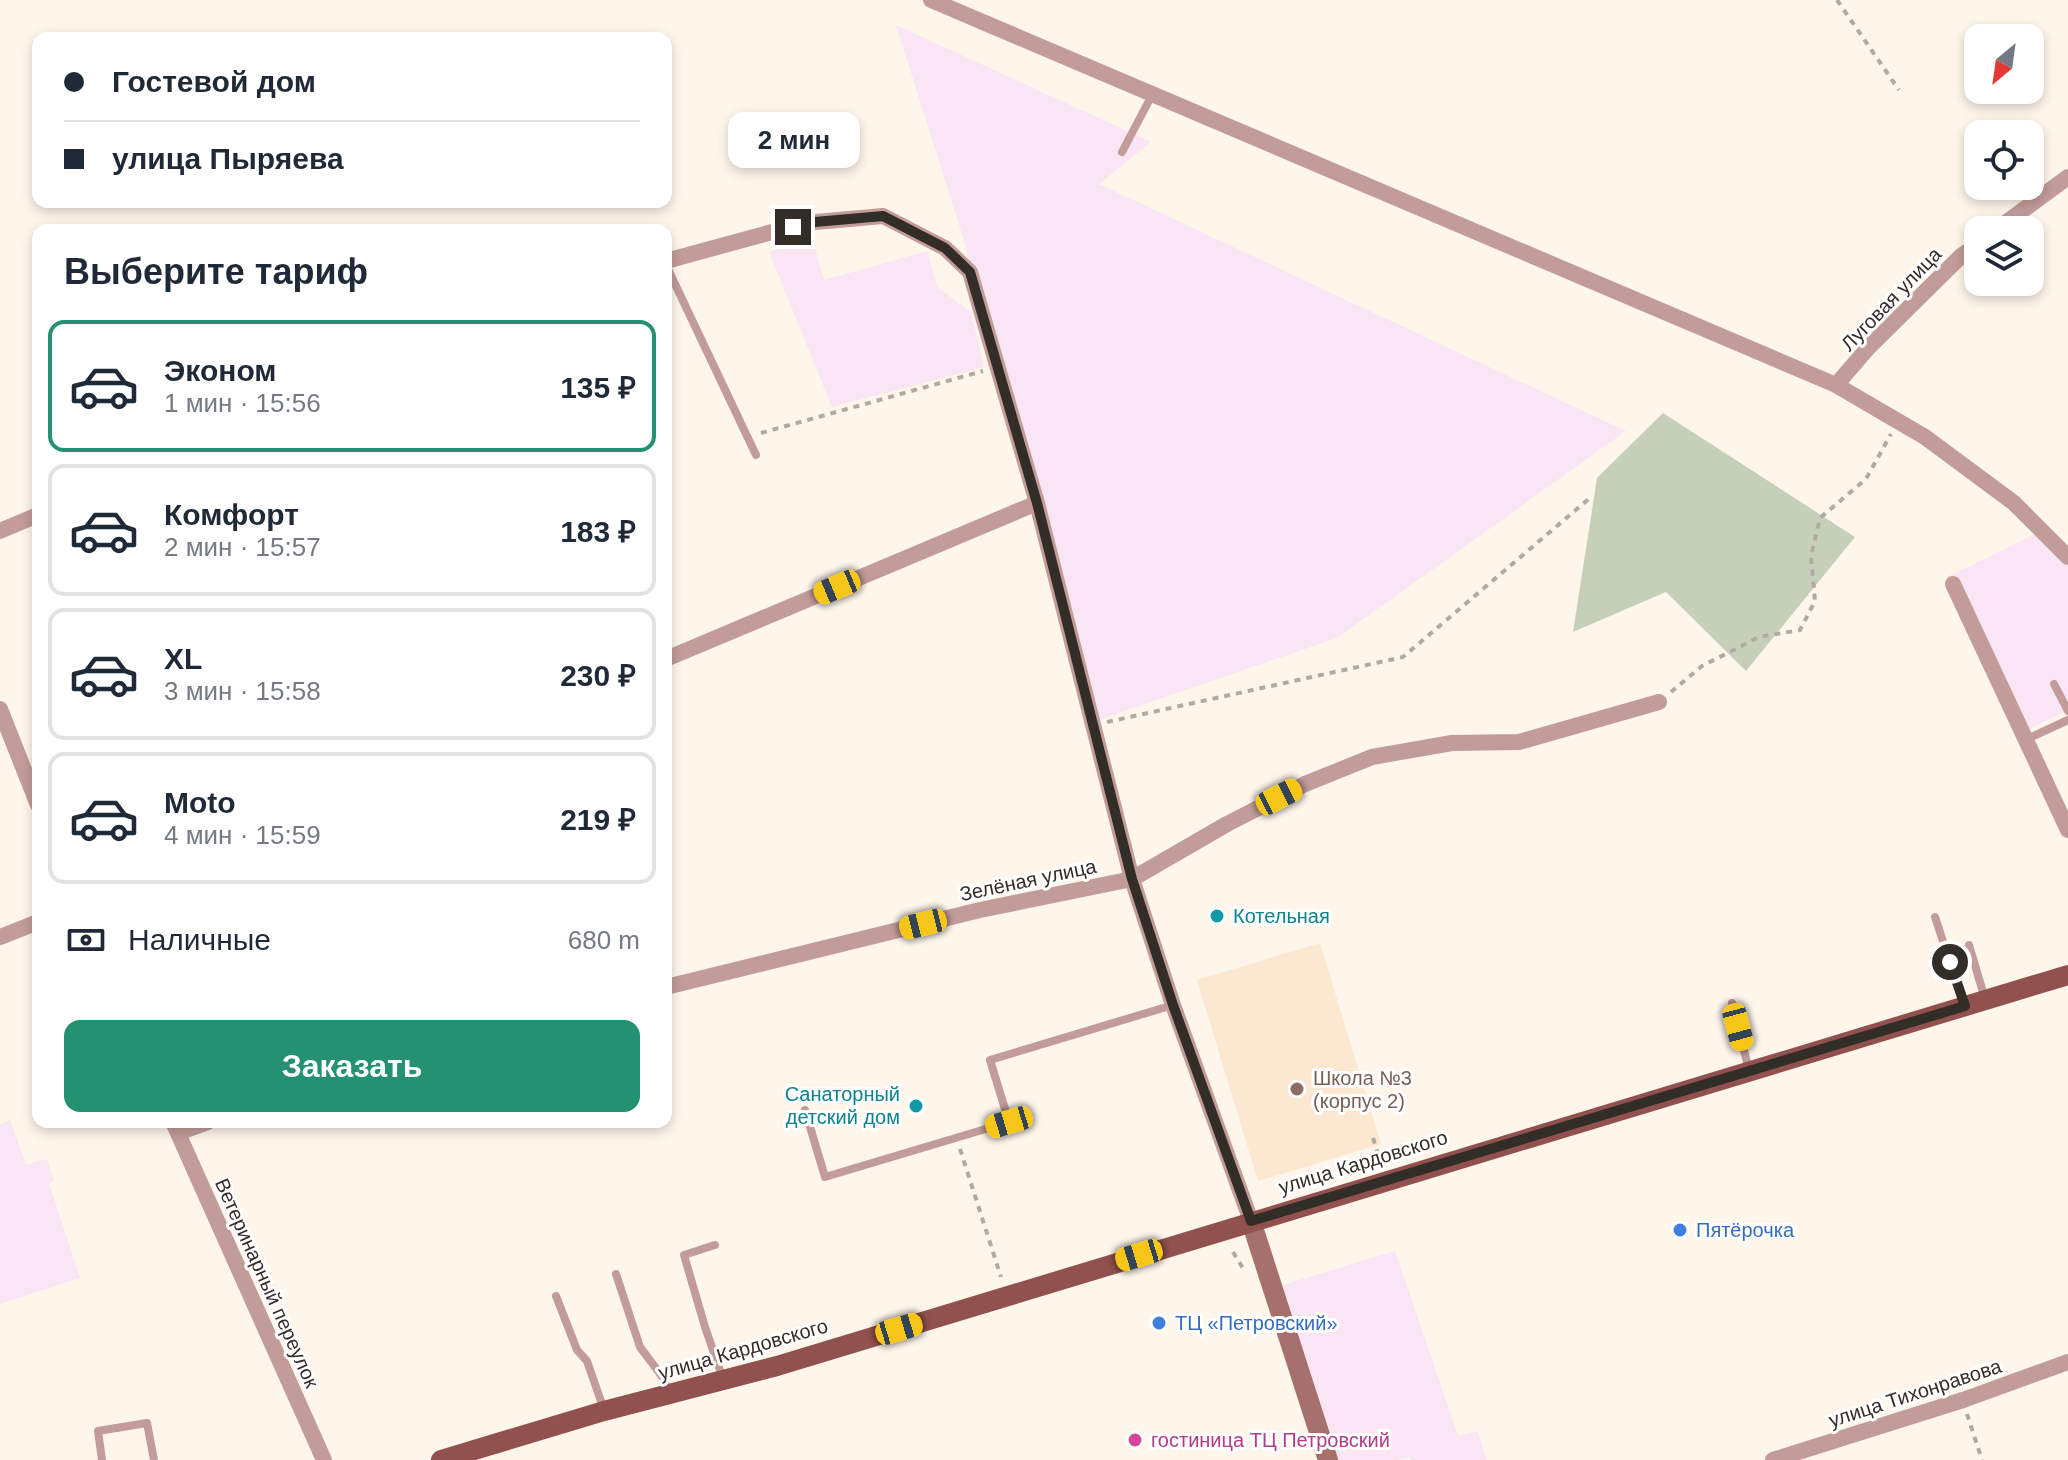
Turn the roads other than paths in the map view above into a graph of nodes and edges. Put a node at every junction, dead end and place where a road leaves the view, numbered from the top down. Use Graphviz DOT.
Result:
graph roads {
  1 [pos="931,0"];
  2 [pos="1152,95"];
  3 [pos="1122,152"];
  4 [pos="2068,177"];
  5 [pos="2015,216"];
  6 [pos="1964,254"];
  7 [pos="672,261"];
  8 [pos="672,276"];
  9 [pos="1836,385"];
  10 [pos="756,455"];
  11 [pos="1037,503"];
  12 [pos="32,518"];
  13 [pos="0,531"];
  14 [pos="2068,557"];
  15 [pos="1953,584"];
  16 [pos="672,656"];
  17 [pos="2054,684"];
  18 [pos="1659,702"];
  19 [pos="0,709"];
  20 [pos="2068,711"];
  21 [pos="2068,720"];
  22 [pos="2025,740"];
  23 [pos="32,790"];
  24 [pos="2068,830"];
  25 [pos="1132,879"];
  26 [pos="1935,917"];
  27 [pos="32,924"];
  28 [pos="0,937"];
  29 [pos="1969,945"];
  30 [pos="2068,975"];
  31 [pos="672,986"];
  32 [pos="1986,1000"];
  33 [pos="1732,1003"];
  34 [pos="1173,1005"];
  35 [pos="1965,1006"];
  36 [pos="1749,1071"];
  37 [pos="805,1110"];
  38 [pos="176,1128"];
  39 [pos="1251,1221"];
  40 [pos="715,1245"];
  41 [pos="616,1274"];
  42 [pos="556,1296"];
  43 [pos="2068,1362"];
  44 [pos="723,1380"];
  45 [pos="668,1395"];
  46 [pos="604,1411"];
  47 [pos="102,1460"];
  48 [pos="154,1460"];
  49 [pos="324,1460"];
  50 [pos="441,1460"];
  51 [pos="1328,1460"];
  52 [pos="1773,1460"];
  1 -- 2 [label="street"];
  2 -- 3 [label="lane"];
  2 -- 9 [label="street"];
  4 -- 5 [label="street"];
  6 -- 9 [label="street, Луговая улица"];
  7 -- 11 [label="street"];
  8 -- 10 [label="lane"];
  9 -- 14 [label="street"];
  11 -- 16 [label="street"];
  11 -- 25 [label="street"];
  12 -- 13 [label="street"];
  15 -- 22 [label="street"];
  17 -- 20 [label="lane"];
  18 -- 25 [label="street, Зелёная улица"];
  19 -- 23 [label="street"];
  21 -- 22 [label="lane"];
  22 -- 24 [label="street"];
  25 -- 31 [label="street, Зелёная улица"];
  25 -- 34 [label="street"];
  26 -- 35 [label="lane"];
  27 -- 28 [label="street"];
  29 -- 32 [label="lane"];
  30 -- 32 [label="main road, улица Кардовского"];
  32 -- 35 [label="main road, улица Кардовского"];
  33 -- 36 [label="lane"];
  34 -- 37 [label="lane"];
  34 -- 39 [label="street"];
  35 -- 36 [label="main road, улица Кардовского"];
  36 -- 39 [label="main road, улица Кардовского"];
  38 -- 49 [label="street, Ветеринарный переулок"];
  39 -- 44 [label="main road, улица Кардовского"];
  39 -- 51 [label="street"];
  40 -- 44 [label="lane"];
  41 -- 45 [label="lane"];
  42 -- 46 [label="lane"];
  43 -- 52 [label="street, улица Тихонравова"];
  44 -- 45 [label="main road, улица Кардовского"];
  45 -- 46 [label="main road, улица Кардовского"];
  46 -- 50 [label="main road, улица Кардовского"];
  47 -- 48 [label="lane"];
}
